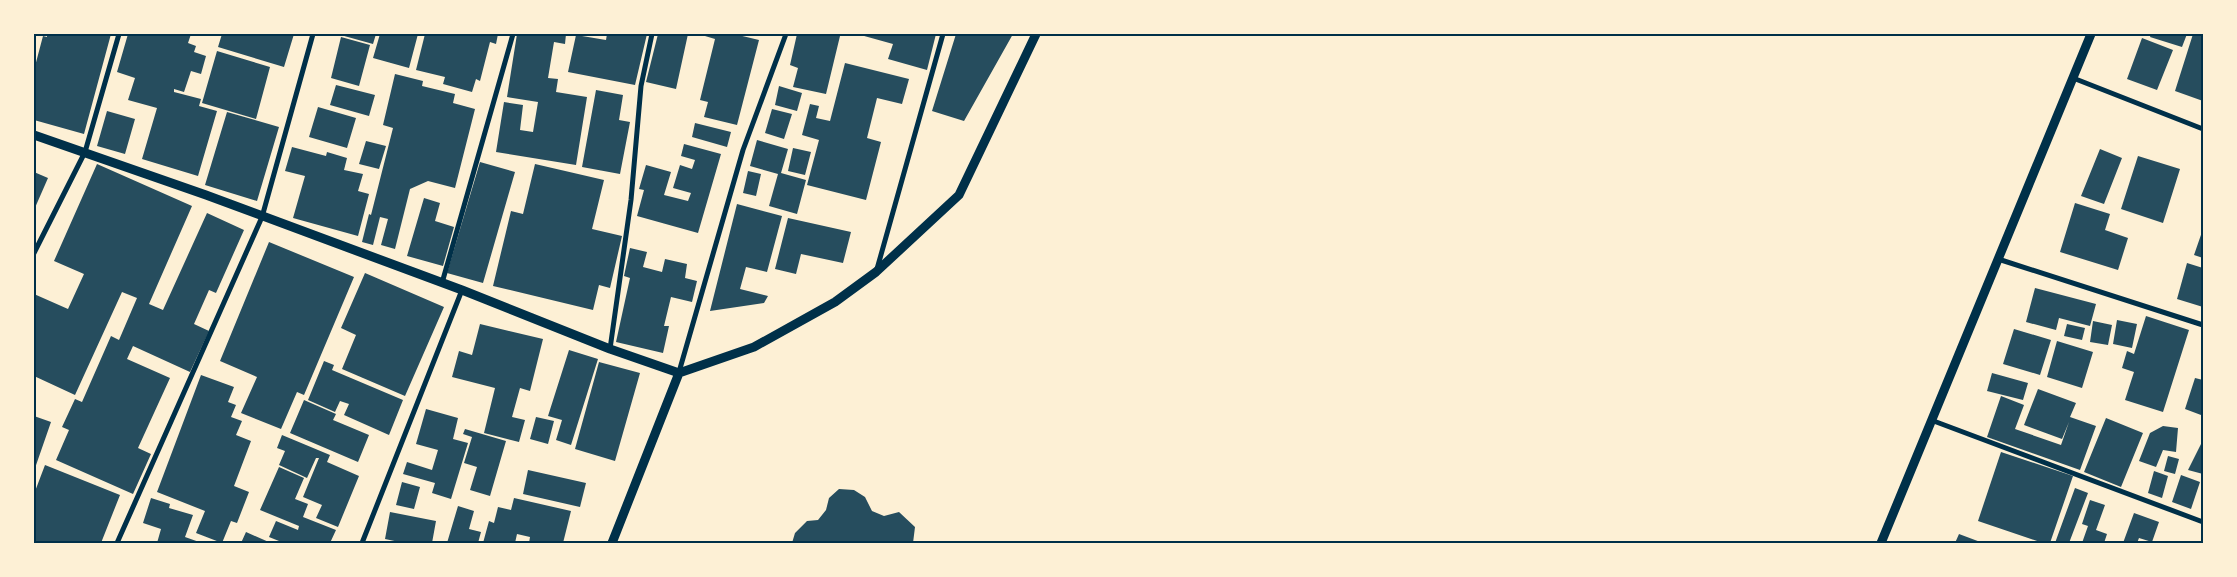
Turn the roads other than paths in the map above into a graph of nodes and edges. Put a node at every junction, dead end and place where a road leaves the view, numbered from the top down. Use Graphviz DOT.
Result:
graph roads {
  1 [pos="119,34"];
  2 [pos="313,34"];
  3 [pos="513,34"];
  4 [pos="652,34"];
  5 [pos="786,34"];
  6 [pos="943,34"];
  7 [pos="1036,34"];
  8 [pos="2091,34"];
  9 [pos="2073,78"];
  10 [pos="2203,129"];
  11 [pos="34,135"];
  12 [pos="85,152"];
  13 [pos="262,217"];
  14 [pos="34,254"];
  15 [pos="1998,259"];
  16 [pos="876,272"];
  17 [pos="442,284"];
  18 [pos="462,290"];
  19 [pos="2203,325"];
  20 [pos="610,349"];
  21 [pos="679,373"];
  22 [pos="1931,420"];
  23 [pos="2203,522"];
  24 [pos="117,543"];
  25 [pos="362,543"];
  26 [pos="612,543"];
  27 [pos="1881,543"];
  1 -- 12 [label="street"];
  2 -- 13 [label="street"];
  3 -- 17 [label="street"];
  4 -- 20 [label="street"];
  5 -- 21 [label="street"];
  6 -- 16 [label="street"];
  7 -- 16 [label="street"];
  8 -- 9 [label="street"];
  9 -- 10 [label="street"];
  9 -- 15 [label="street"];
  11 -- 12 [label="street"];
  12 -- 13 [label="street"];
  12 -- 14 [label="street"];
  13 -- 17 [label="street"];
  13 -- 24 [label="street"];
  15 -- 19 [label="street"];
  15 -- 22 [label="street"];
  16 -- 21 [label="street"];
  17 -- 18 [label="street"];
  18 -- 20 [label="street"];
  18 -- 25 [label="street"];
  20 -- 21 [label="street"];
  21 -- 26 [label="street"];
  22 -- 23 [label="street"];
  22 -- 27 [label="street"];
}
